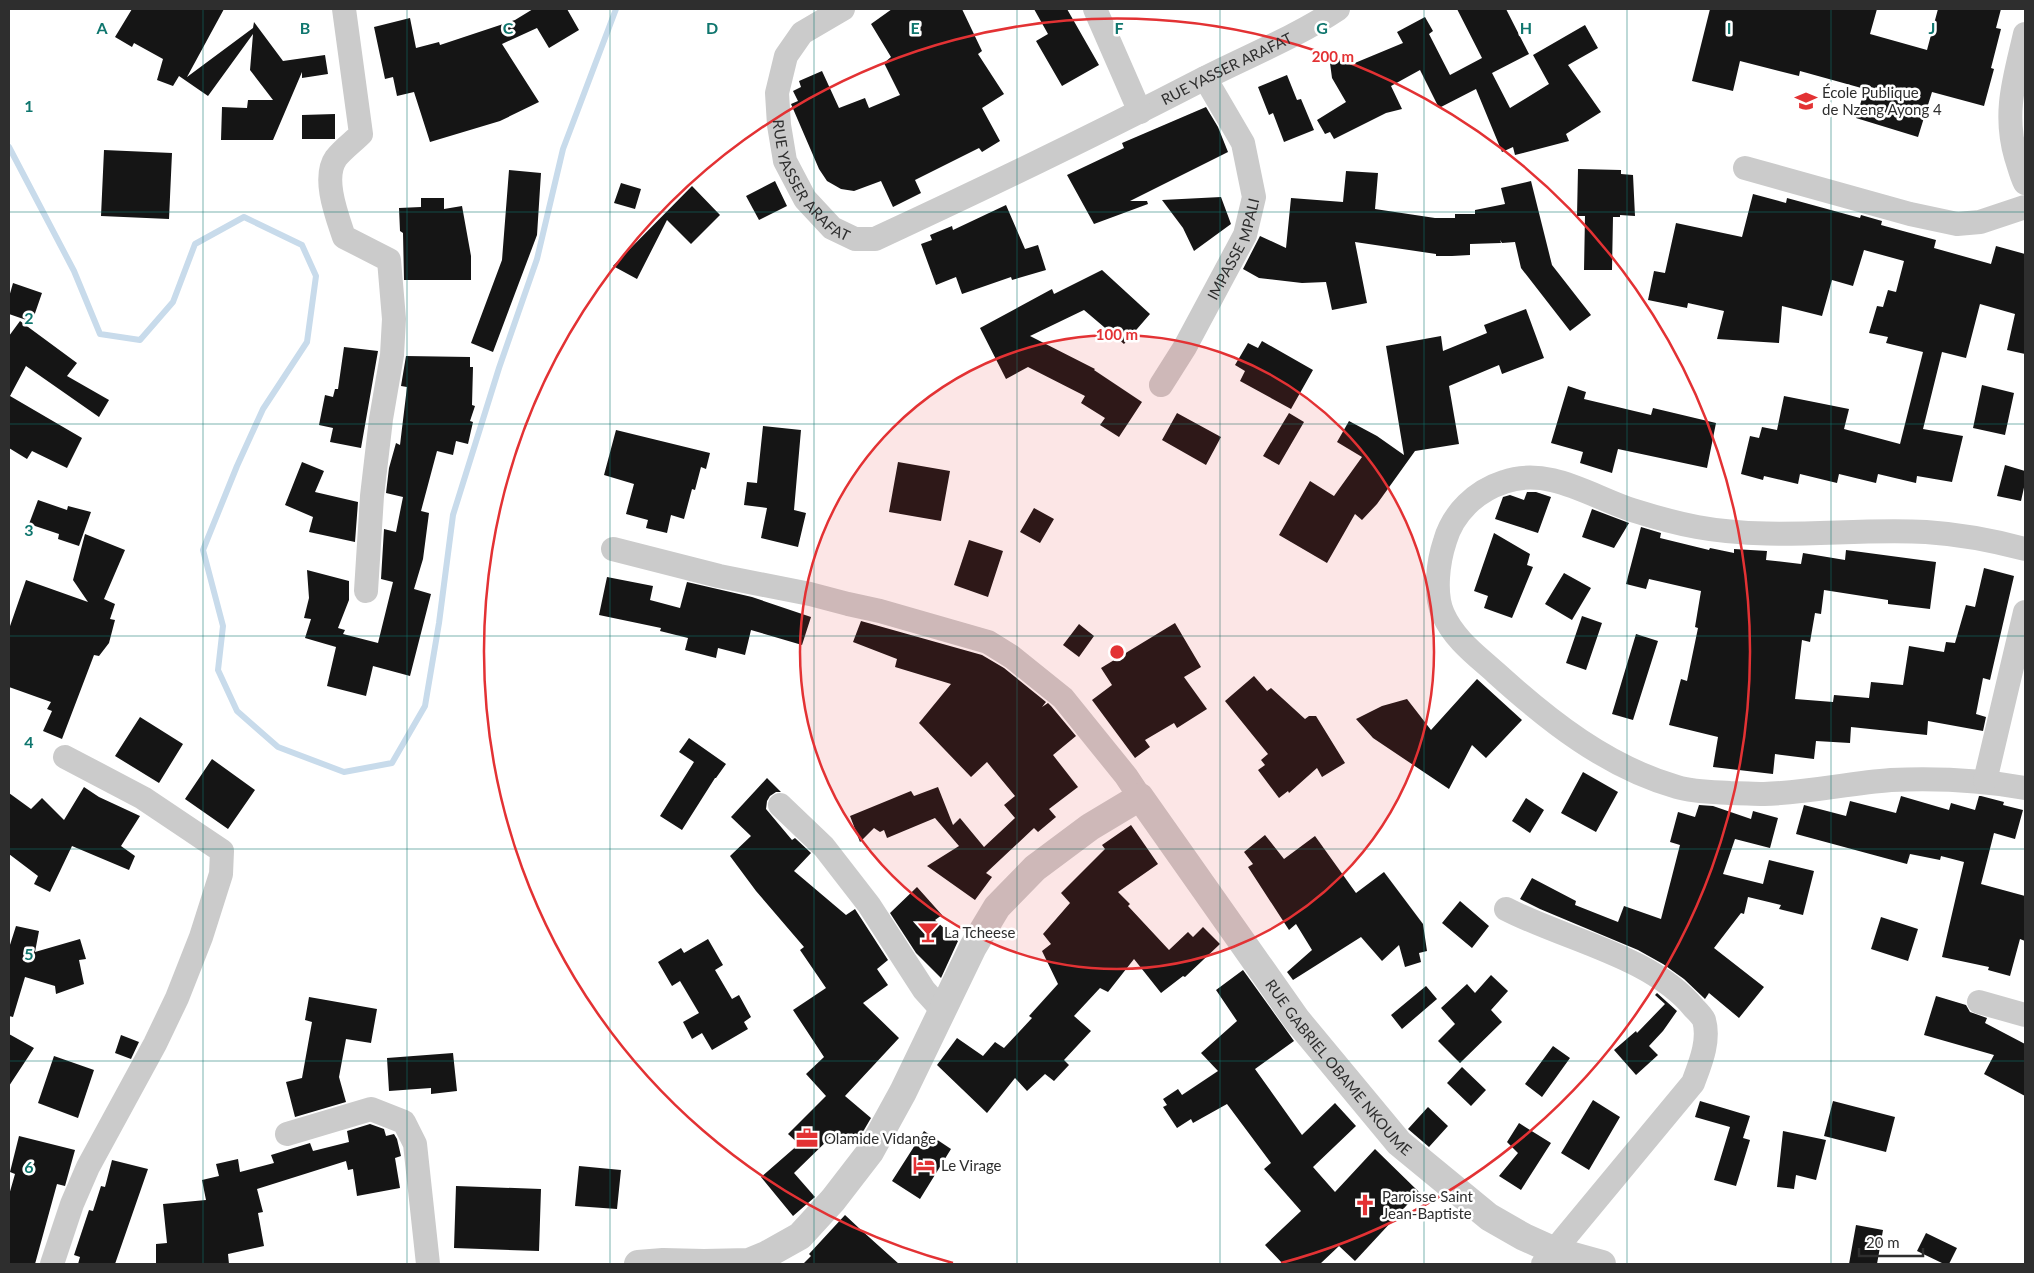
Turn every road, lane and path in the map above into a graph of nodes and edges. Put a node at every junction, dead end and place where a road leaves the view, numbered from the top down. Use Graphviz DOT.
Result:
graph roads {
  1 [pos="344,9"];
  2 [pos="843,9"];
  3 [pos="1095,9"];
  4 [pos="1338,9"];
  5 [pos="2025,34"];
  6 [pos="1205,78"];
  7 [pos="1140,112"];
  8 [pos="1745,168"];
  9 [pos="2025,183"];
  10 [pos="2025,207"];
  11 [pos="1161,385"];
  12 [pos="613,549"];
  13 [pos="2025,550"];
  14 [pos="366,591"];
  15 [pos="2025,612"];
  16 [pos="66,757"];
  17 [pos="1985,781"];
  18 [pos="2025,788"];
  19 [pos="1140,797"];
  20 [pos="780,805"];
  21 [pos="1506,909"];
  22 [pos="1979,1002"];
  23 [pos="943,1011"];
  24 [pos="2025,1015"];
  25 [pos="288,1134"];
  26 [pos="1549,1258"];
  27 [pos="52,1264"];
  28 [pos="428,1264"];
  29 [pos="638,1264"];
  30 [pos="1602,1264"];
  1 -- 14 [label="street"];
  2 -- 7 [label="street, RUE YASSER ARAFAT"];
  3 -- 7 [label="street"];
  4 -- 6 [label="street, RUE YASSER ARAFAT"];
  5 -- 9 [label="street"];
  6 -- 7 [label="street, RUE YASSER ARAFAT"];
  6 -- 11 [label="street, IMPASSE MPALI"];
  8 -- 10 [label="street"];
  12 -- 19 [label="street"];
  13 -- 17 [label="street"];
  15 -- 17 [label="street"];
  16 -- 27 [label="street"];
  17 -- 18 [label="street"];
  19 -- 23 [label="street"];
  19 -- 26 [label="street, RUE GABRIEL OBAME NKOUME"];
  20 -- 23 [label="street"];
  21 -- 26 [label="street"];
  22 -- 24 [label="street"];
  23 -- 29 [label="street"];
  25 -- 28 [label="street"];
  26 -- 30 [label="street, RUE GABRIEL OBAME NKOUME"];
}
